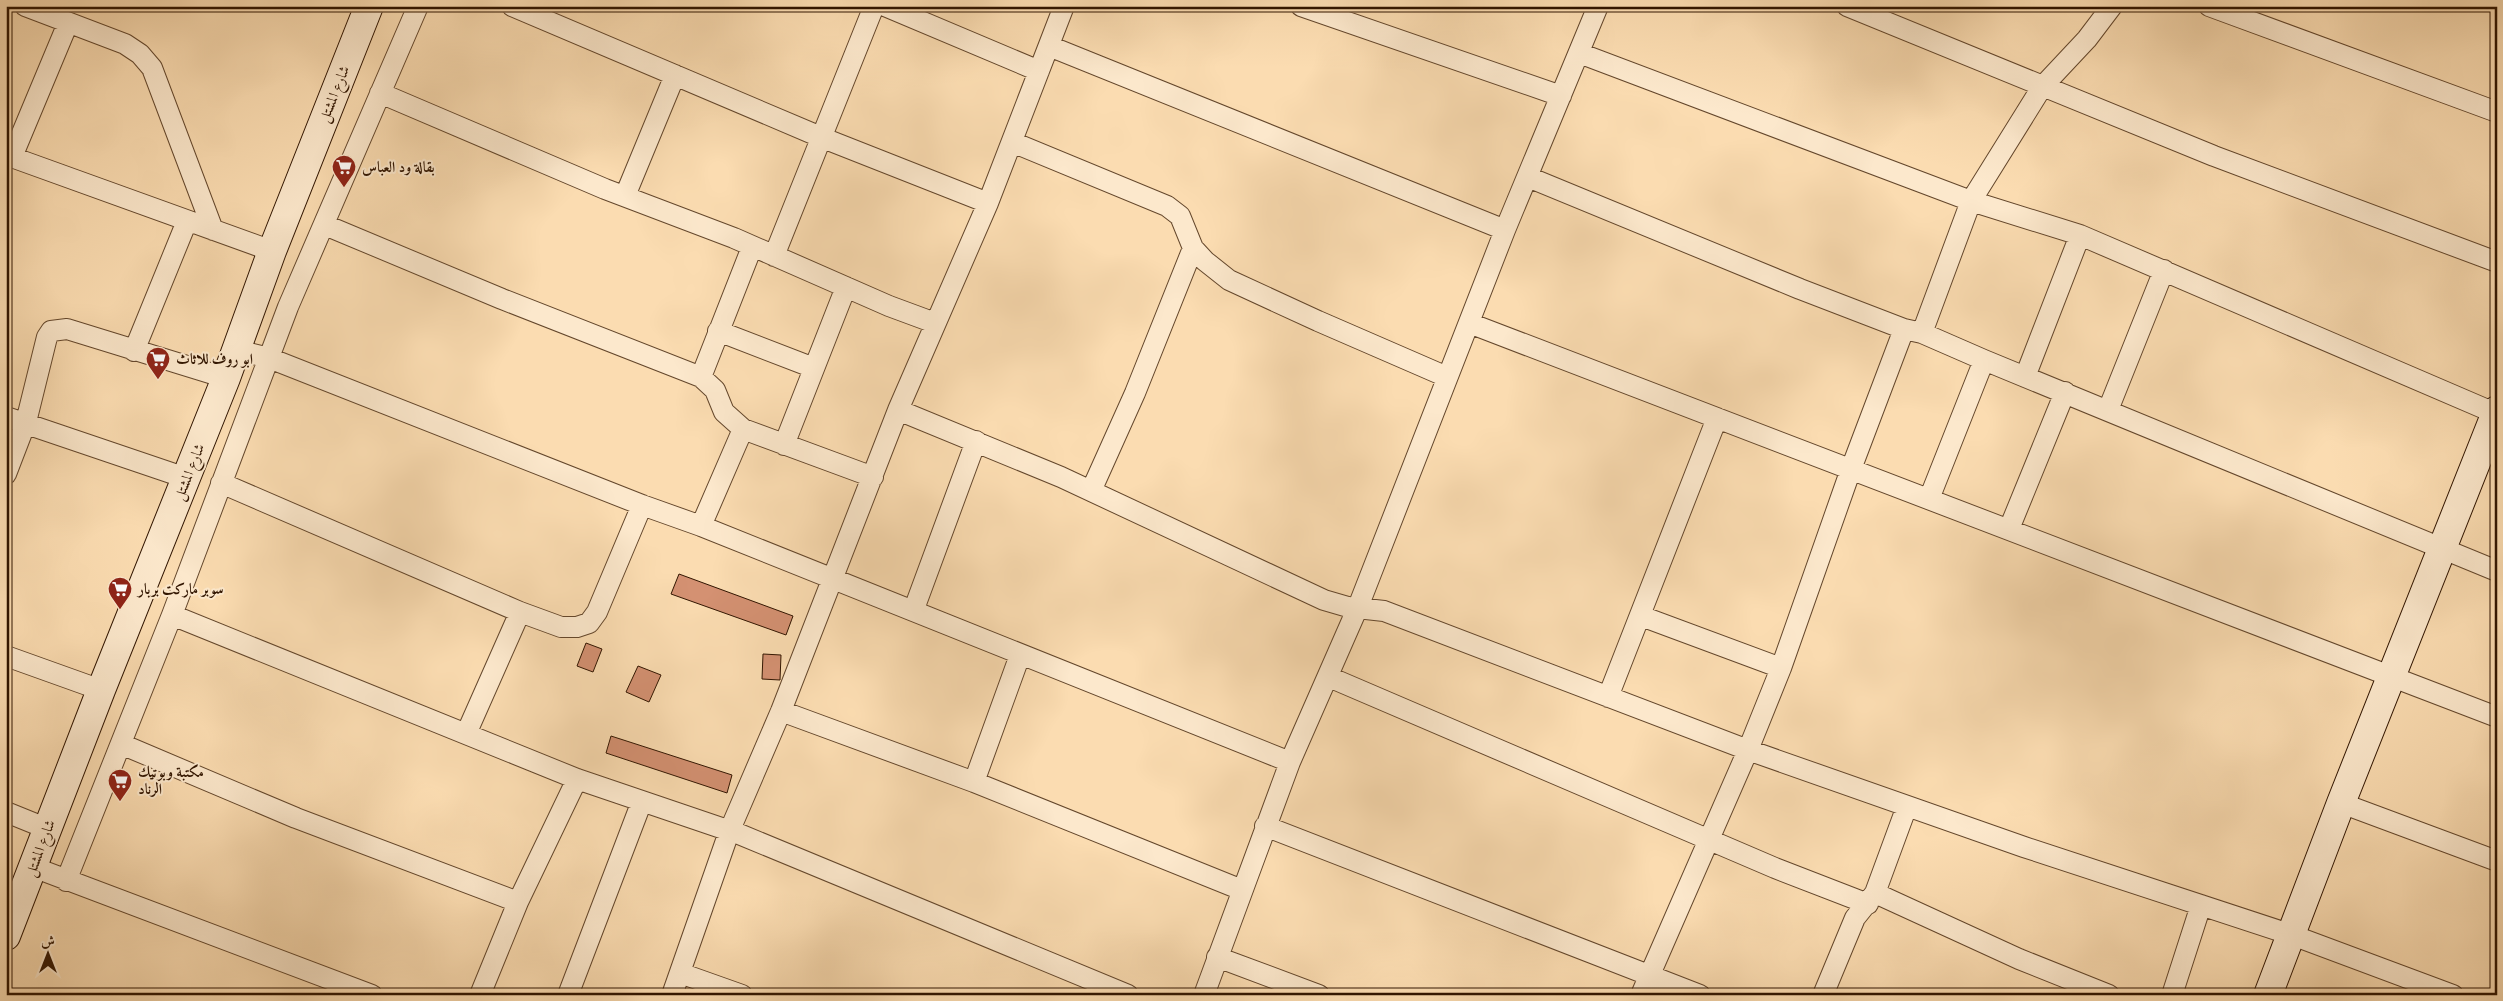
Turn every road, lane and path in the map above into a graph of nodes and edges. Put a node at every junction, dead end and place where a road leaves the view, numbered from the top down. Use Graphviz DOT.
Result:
graph roads {
  1 [pos="25,6"];
  2 [pos="369,6"];
  3 [pos="418,6"];
  4 [pos="512,6"];
  5 [pos="874,6"];
  6 [pos="885,6"];
  7 [pos="1064,6"];
  8 [pos="1301,6"];
  9 [pos="1598,6"];
  10 [pos="1847,6"];
  11 [pos="2112,6"];
  12 [pos="2215,7"];
  13 [pos="68,23"];
  14 [pos="1049,46"];
  15 [pos="1579,53"];
  16 [pos="1039,71"];
  17 [pos="675,75"];
  18 [pos="2042,86"];
  19 [pos="380,93"];
  20 [pos="1561,96"];
  21 [pos="2497,112"];
  22 [pos="824,138"];
  23 [pos="1012,142"];
  24 [pos="9,156"];
  25 [pos="1528,177"];
  26 [pos="625,196"];
  27 [pos="1971,201"];
  28 [pos="988,203"];
  29 [pos="187,221"];
  30 [pos="325,225"];
  31 [pos="213,230"];
  32 [pos="1505,230"];
  33 [pos="2080,235"];
  34 [pos="752,247"];
  35 [pos="1193,248"];
  36 [pos="272,250"];
  37 [pos="774,256"];
  38 [pos="2497,262"];
  39 [pos="2164,270"];
  40 [pos="846,287"];
  41 [pos="935,323"];
  42 [pos="1469,323"];
  43 [pos="718,331"];
  44 [pos="1913,331"];
  45 [pos="237,350"];
  46 [pos="134,351"];
  47 [pos="269,358"];
  48 [pos="1984,360"];
  49 [pos="814,368"];
  50 [pos="701,377"];
  51 [pos="1448,377"];
  52 [pos="2025,377"];
  53 [pos="226,378"];
  54 [pos="2065,392"];
  55 [pos="898,410"];
  56 [pos="2108,410"];
  57 [pos="2496,412"];
  58 [pos="6,416"];
  59 [pos="1717,418"];
  60 [pos="26,422"];
  61 [pos="744,429"];
  62 [pos="976,441"];
  63 [pos="784,445"];
  64 [pos="1851,469"];
  65 [pos="6,474"];
  66 [pos="873,477"];
  67 [pos="186,478"];
  68 [pos="221,483"];
  69 [pos="1091,491"];
  70 [pos="1929,499"];
  71 [pos="642,505"];
  72 [pos="702,526"];
  73 [pos="2009,529"];
  74 [pos="2440,549"];
  75 [pos="2497,571"];
  76 [pos="833,580"];
  77 [pos="1358,607"];
  78 [pos="914,609"];
  79 [pos="520,612"];
  80 [pos="172,615"];
  81 [pos="1640,616"];
  82 [pos="6,656"];
  83 [pos="1020,656"];
  84 [pos="1781,668"];
  85 [pos="1329,677"];
  86 [pos="2392,677"];
  87 [pos="101,690"];
  88 [pos="1608,697"];
  89 [pos="781,711"];
  90 [pos="2497,717"];
  91 [pos="466,734"];
  92 [pos="121,744"];
  93 [pos="1748,750"];
  94 [pos="1290,762"];
  95 [pos="577,779"];
  96 [pos="974,782"];
  97 [pos="642,801"];
  98 [pos="2341,803"];
  99 [pos="1907,806"];
  100 [pos="6,812"];
  101 [pos="1265,826"];
  102 [pos="48,829"];
  103 [pos="730,832"];
  104 [pos="1709,839"];
  105 [pos="2497,861"];
  106 [pos="33,867"];
  107 [pos="66,881"];
  108 [pos="1242,890"];
  109 [pos="1872,898"];
  110 [pos="518,902"];
  111 [pos="2201,905"];
  112 [pos="2292,934"];
  113 [pos="6,936"];
  114 [pos="1217,957"];
  115 [pos="680,973"];
  116 [pos="1651,974"];
  117 [pos="372,995"];
  118 [pos="480,995"];
  119 [pos="568,995"];
  120 [pos="672,995"];
  121 [pos="742,995"];
  122 [pos="1128,995"];
  123 [pos="1204,995"];
  124 [pos="1320,995"];
  125 [pos="1641,995"];
  126 [pos="1700,995"];
  127 [pos="1823,995"];
  128 [pos="2109,995"];
  129 [pos="2172,995"];
  130 [pos="2268,995"];
  131 [pos="2453,995"];
  1 -- 13 [label="street"];
  2 -- 36 [label="street, شارع المشتل"];
  3 -- 19 [label="street"];
  4 -- 17 [label="street"];
  5 -- 22 [label="street"];
  6 -- 16 [label="street"];
  7 -- 14 [label="street"];
  8 -- 20 [label="street"];
  9 -- 15 [label="street"];
  10 -- 18 [label="street"];
  11 -- 18 [label="street"];
  12 -- 21 [label="street"];
  13 -- 24 [label="street"];
  13 -- 31 [label="street"];
  14 -- 16 [label="street"];
  14 -- 32 [label="street"];
  15 -- 20 [label="street"];
  15 -- 27 [label="street"];
  16 -- 23 [label="street"];
  17 -- 22 [label="street"];
  17 -- 26 [label="street"];
  18 -- 27 [label="street"];
  18 -- 38 [label="street"];
  19 -- 26 [label="street"];
  19 -- 30 [label="street"];
  20 -- 25 [label="street"];
  22 -- 28 [label="street"];
  22 -- 37 [label="street"];
  23 -- 28 [label="street"];
  23 -- 35 [label="street"];
  24 -- 29 [label="street"];
  25 -- 32 [label="street"];
  25 -- 44 [label="street"];
  26 -- 34 [label="street"];
  27 -- 33 [label="street"];
  27 -- 44 [label="street"];
  28 -- 41 [label="street"];
  29 -- 31 [label="street"];
  29 -- 46 [label="street"];
  30 -- 47 [label="street"];
  30 -- 50 [label="street"];
  31 -- 36 [label="street"];
  32 -- 42 [label="street"];
  33 -- 39 [label="street"];
  33 -- 52 [label="street"];
  34 -- 37 [label="street"];
  34 -- 43 [label="street"];
  35 -- 51 [label="street"];
  35 -- 69 [label="street"];
  36 -- 45 [label="street, شارع المشتل"];
  37 -- 40 [label="street"];
  39 -- 56 [label="street"];
  39 -- 57 [label="street"];
  40 -- 41 [label="street"];
  40 -- 49 [label="street"];
  41 -- 55 [label="street"];
  42 -- 51 [label="street"];
  42 -- 59 [label="street"];
  43 -- 49 [label="street"];
  43 -- 50 [label="street"];
  44 -- 48 [label="street"];
  44 -- 64 [label="street"];
  45 -- 47 [label="street"];
  45 -- 53 [label="street, شارع المشتل"];
  46 -- 53 [label="street"];
  46 -- 60 [label="street"];
  47 -- 68 [label="street"];
  47 -- 71 [label="street"];
  48 -- 52 [label="street"];
  48 -- 70 [label="street"];
  49 -- 63 [label="street"];
  50 -- 61 [label="street"];
  51 -- 77 [label="street"];
  52 -- 54 [label="street"];
  53 -- 67 [label="street, شارع المشتل"];
  54 -- 56 [label="street"];
  54 -- 73 [label="street"];
  55 -- 62 [label="street"];
  55 -- 66 [label="street"];
  56 -- 74 [label="street"];
  57 -- 74 [label="street"];
  58 -- 60 [label="street"];
  59 -- 64 [label="street"];
  59 -- 81 [label="street"];
  60 -- 65 [label="street"];
  60 -- 67 [label="street"];
  61 -- 63 [label="street"];
  61 -- 72 [label="street"];
  62 -- 69 [label="street"];
  62 -- 78 [label="street"];
  63 -- 66 [label="street"];
  64 -- 70 [label="street"];
  64 -- 84 [label="street"];
  66 -- 76 [label="street"];
  67 -- 87 [label="street, شارع المشتل"];
  68 -- 79 [label="street"];
  68 -- 80 [label="street"];
  69 -- 77 [label="street"];
  70 -- 73 [label="street"];
  71 -- 72 [label="street"];
  71 -- 79 [label="street"];
  72 -- 76 [label="street"];
  73 -- 86 [label="street"];
  74 -- 75 [label="street"];
  74 -- 86 [label="street"];
  76 -- 78 [label="street"];
  76 -- 89 [label="street"];
  77 -- 85 [label="street"];
  77 -- 88 [label="street"];
  78 -- 83 [label="street"];
  79 -- 91 [label="street"];
  80 -- 91 [label="street"];
  80 -- 92 [label="street"];
  81 -- 84 [label="street"];
  81 -- 88 [label="street"];
  82 -- 87 [label="street"];
  83 -- 94 [label="street"];
  83 -- 96 [label="street"];
  84 -- 93 [label="street"];
  85 -- 94 [label="street"];
  85 -- 104 [label="street"];
  86 -- 90 [label="street"];
  86 -- 98 [label="street"];
  87 -- 102 [label="street, شارع المشتل"];
  88 -- 93 [label="street"];
  89 -- 96 [label="street"];
  89 -- 103 [label="street"];
  91 -- 95 [label="street"];
  92 -- 107 [label="street"];
  92 -- 110 [label="street"];
  93 -- 99 [label="street"];
  93 -- 104 [label="street"];
  94 -- 101 [label="street"];
  95 -- 97 [label="street"];
  95 -- 110 [label="street"];
  96 -- 108 [label="street"];
  97 -- 103 [label="street"];
  97 -- 119 [label="street"];
  98 -- 105 [label="street"];
  98 -- 112 [label="street"];
  99 -- 109 [label="street"];
  99 -- 111 [label="street"];
  100 -- 102 [label="street"];
  101 -- 108 [label="street"];
  101 -- 116 [label="street"];
  102 -- 106 [label="street, شارع المشتل"];
  103 -- 115 [label="street"];
  103 -- 122 [label="street"];
  104 -- 109 [label="street"];
  104 -- 116 [label="street"];
  106 -- 107 [label="street"];
  106 -- 113 [label="street, شارع المشتل"];
  107 -- 117 [label="street"];
  108 -- 114 [label="street"];
  109 -- 127 [label="street"];
  109 -- 128 [label="street"];
  110 -- 118 [label="street"];
  111 -- 112 [label="street"];
  111 -- 129 [label="street"];
  112 -- 130 [label="street"];
  112 -- 131 [label="street"];
  114 -- 123 [label="street"];
  114 -- 124 [label="street"];
  115 -- 120 [label="street"];
  115 -- 121 [label="street"];
  116 -- 125 [label="street"];
  116 -- 126 [label="street"];
}
